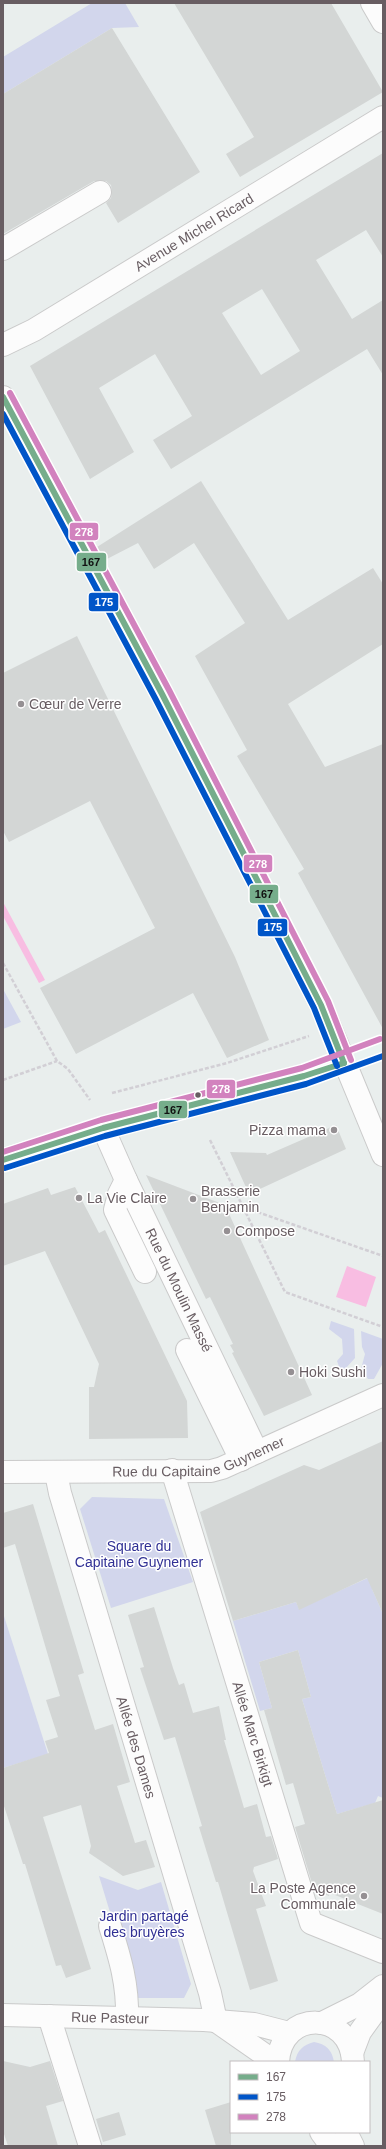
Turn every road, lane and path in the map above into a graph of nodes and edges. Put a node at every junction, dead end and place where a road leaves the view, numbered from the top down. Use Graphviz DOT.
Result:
graph roads {
  1 [pos="372,3"];
  2 [pos="383,22"];
  3 [pos="383,117"];
  4 [pos="100,192"];
  5 [pos="3,249"];
  6 [pos="3,345"];
  7 [pos="3,397"];
  8 [pos="3,963"];
  9 [pos="314,1035"];
  10 [pos="383,1048"];
  11 [pos="57,1061"];
  12 [pos="344,1063"];
  13 [pos="3,1080"];
  14 [pos="112,1093"];
  15 [pos="90,1100"];
  16 [pos="103,1128"];
  17 [pos="210,1140"];
  18 [pos="383,1155"];
  19 [pos="3,1160"];
  20 [pos="126,1180"];
  21 [pos="243,1207"];
  22 [pos="383,1256"];
  23 [pos="145,1272"];
  24 [pos="383,1327"];
  25 [pos="187,1350"];
  26 [pos="383,1395"];
  27 [pos="249,1456"];
  28 [pos="172,1470"];
  29 [pos="3,1472"];
  30 [pos="56,1473"];
  31 [pos="110,1926"];
  32 [pos="383,1952"];
  33 [pos="383,1986"];
  34 [pos="383,1997"];
  35 [pos="3,2015"];
  36 [pos="49,2016"];
  37 [pos="127,2018"];
  38 [pos="216,2021"];
  39 [pos="322,2023"];
  40 [pos="289,2033"];
  41 [pos="352,2057"];
  42 [pos="276,2061"];
  43 [pos="277,2061"];
  44 [pos="322,2133"];
  45 [pos="346,2133"];
  46 [pos="90,2146"];
  47 [pos="331,2146"];
  48 [pos="353,2146"];
  1 -- 2 [label="street"];
  3 -- 6 [label="street, Avenue Michel Ricard"];
  4 -- 5 [label="street"];
  7 -- 12 [label="street"];
  8 -- 11 [label="path"];
  9 -- 14 [label="path"];
  10 -- 12 [label="main road"];
  11 -- 13 [label="path"];
  11 -- 15 [label="path"];
  12 -- 16 [label="main road"];
  12 -- 18 [label="street"];
  16 -- 19 [label="main road"];
  16 -- 20 [label="street, Rue du Moulin Massé"];
  17 -- 21 [label="path"];
  20 -- 23 [label="street"];
  20 -- 27 [label="street, Rue du Moulin Massé"];
  21 -- 22 [label="path"];
  21 -- 24 [label="path"];
  25 -- 27 [label="street"];
  26 -- 27 [label="street, Rue du Capitaine Guynemer"];
  27 -- 28 [label="street, Rue du Capitaine Guynemer"];
  28 -- 30 [label="street, Rue du Capitaine Guynemer"];
  28 -- 32 [label="street, Allée Marc Birkigt"];
  29 -- 30 [label="street, Rue du Capitaine Guynemer"];
  30 -- 38 [label="street, Allée des Dames"];
  31 -- 37 [label="street"];
  33 -- 39 [label="street"];
  34 -- 41 [label="street"];
  35 -- 36 [label="street, Rue Pasteur"];
  36 -- 37 [label="street, Rue Pasteur"];
  36 -- 46 [label="street"];
  37 -- 38 [label="street, Rue Pasteur"];
  38 -- 40 [label="street, Rue Pasteur"];
  38 -- 42 [label="street"];
  39 -- 40 [label="street"];
  39 -- 41 [label="street"];
  40 -- 43 [label="street"];
  44 -- 47 [label="street"];
  45 -- 48 [label="street"];
}
